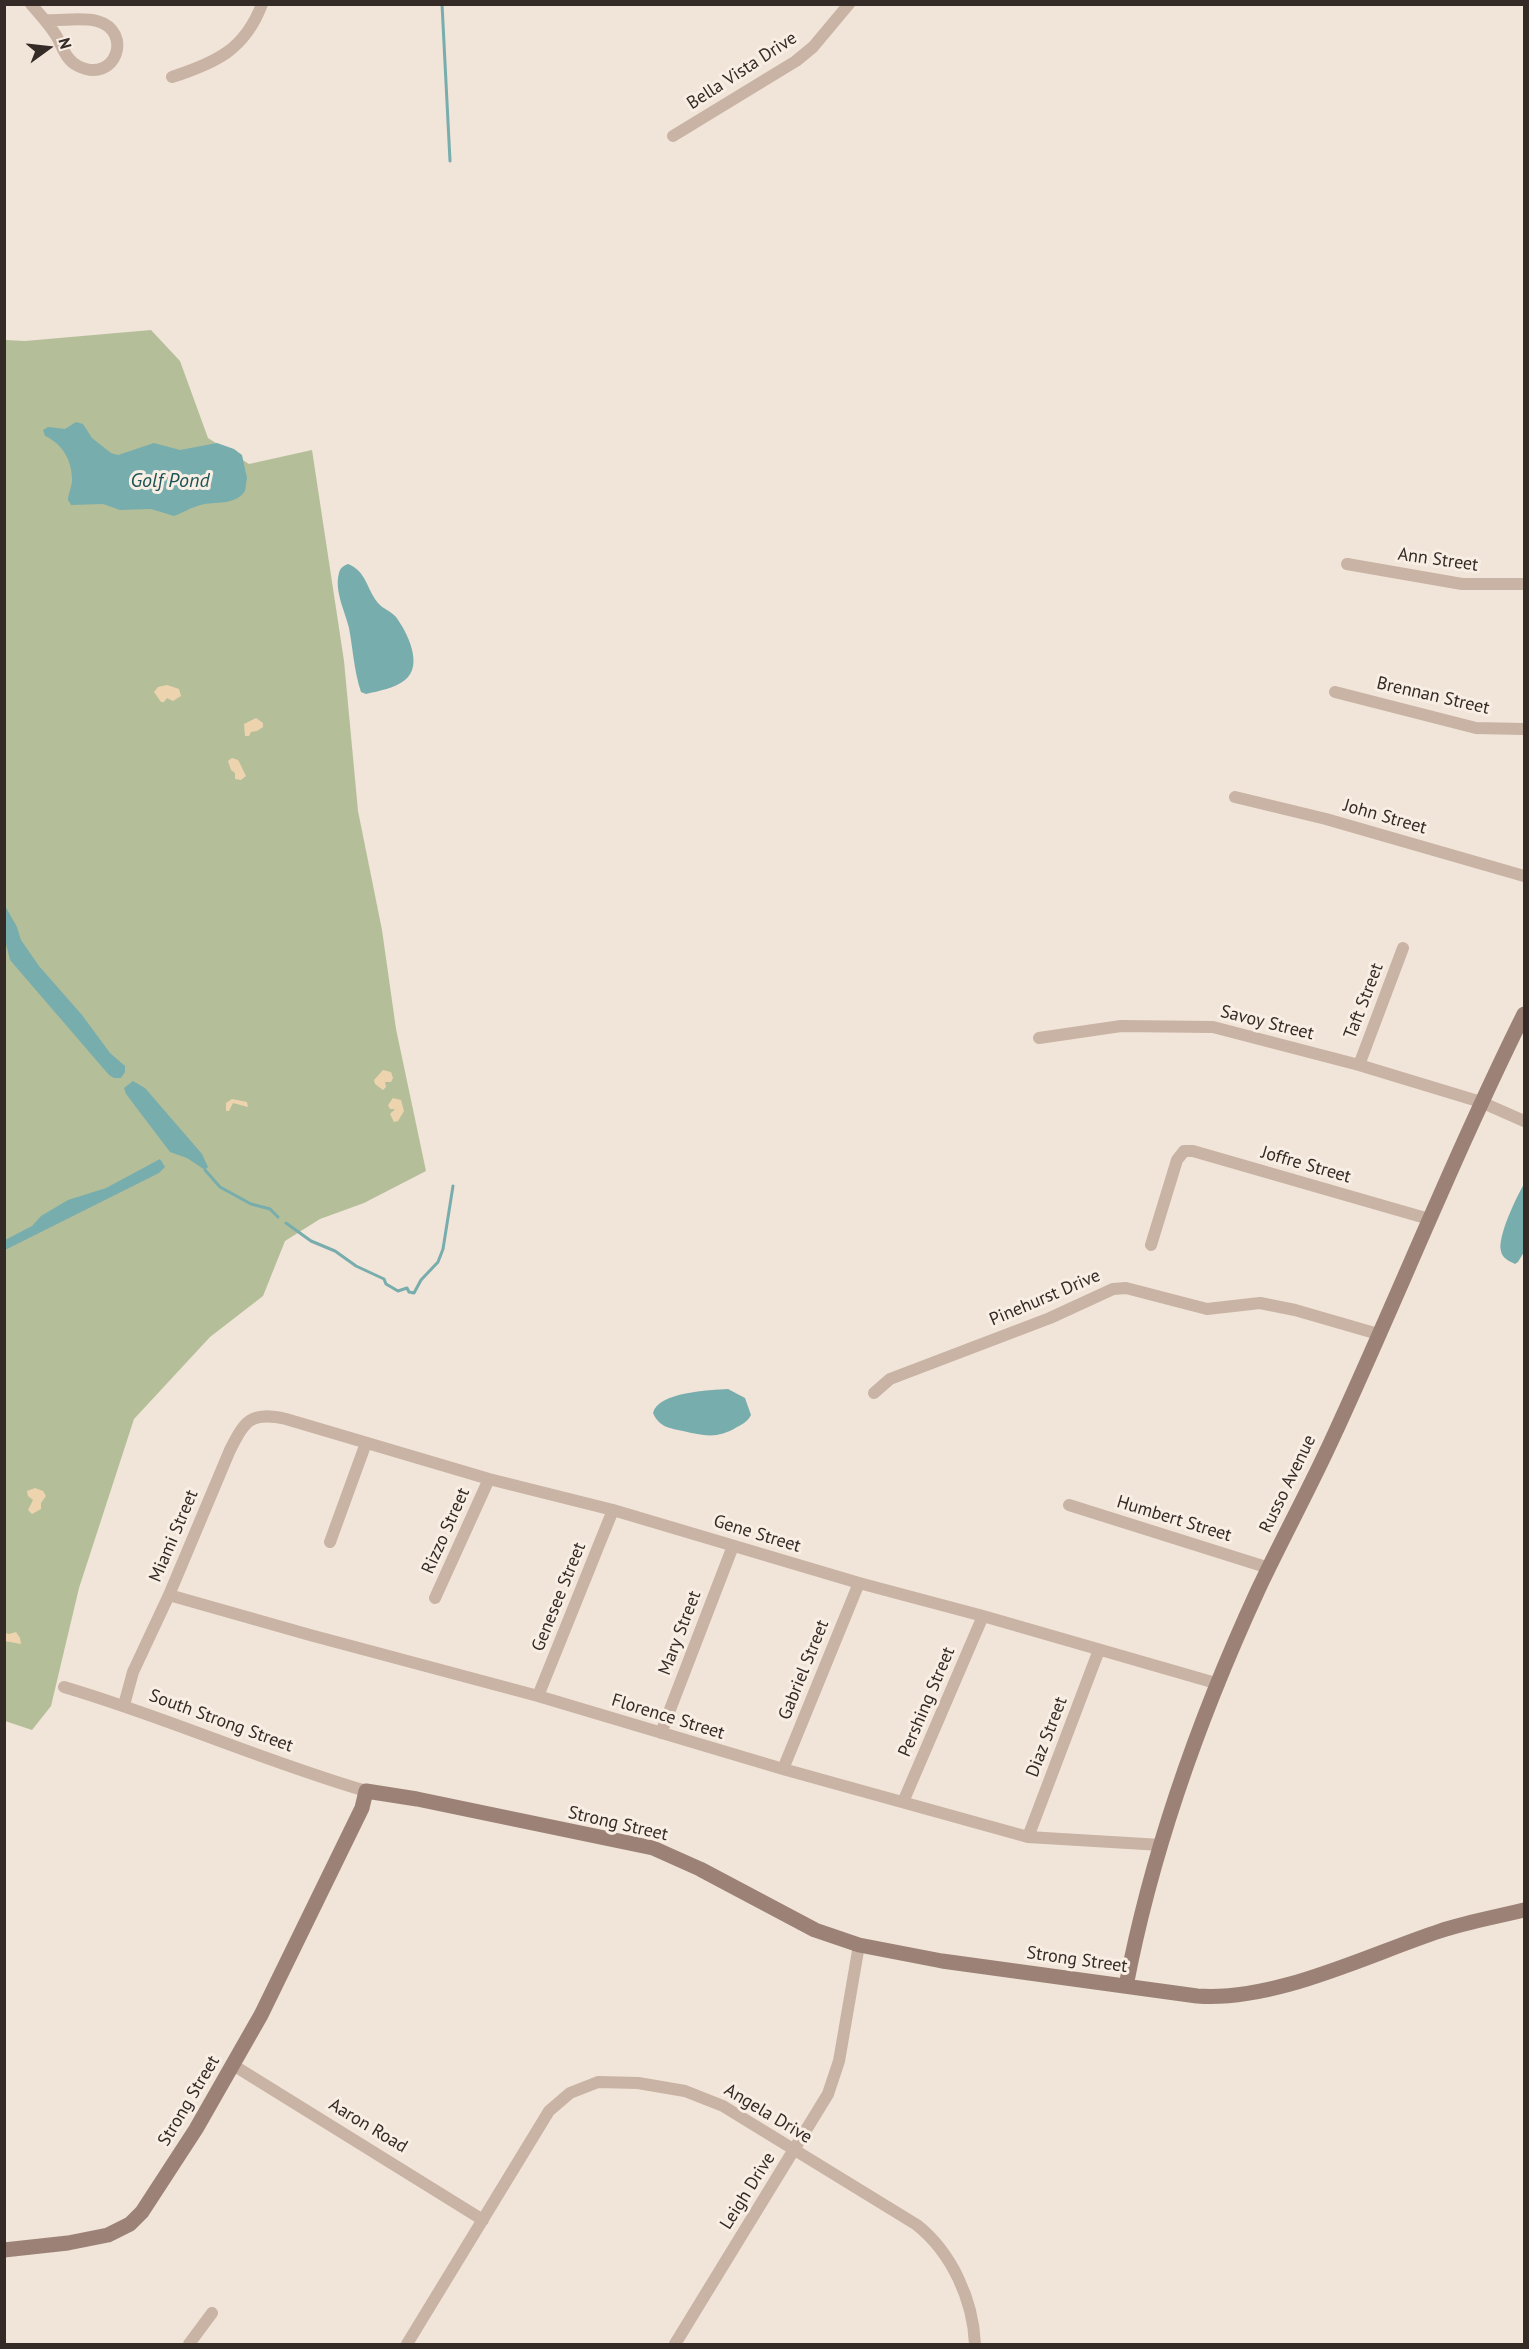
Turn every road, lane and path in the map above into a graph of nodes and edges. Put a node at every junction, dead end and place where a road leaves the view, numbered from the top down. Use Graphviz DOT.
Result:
graph roads {
  1 [pos="31,4"];
  2 [pos="262,4"];
  3 [pos="849,4"];
  4 [pos="46,20"];
  5 [pos="172,77"];
  6 [pos="674,136"];
  7 [pos="1347,564"];
  8 [pos="1524,584"];
  9 [pos="1335,692"];
  10 [pos="1524,729"];
  11 [pos="1235,797"];
  12 [pos="1524,876"];
  13 [pos="1403,948"];
  14 [pos="1524,1014"];
  15 [pos="1039,1038"];
  16 [pos="1359,1065"];
  17 [pos="1481,1102"];
  18 [pos="1524,1121"];
  19 [pos="1429,1219"];
  20 [pos="1151,1245"];
  21 [pos="1378,1334"];
  22 [pos="874,1393"];
  23 [pos="285,1419"];
  24 [pos="366,1443"];
  25 [pos="489,1479"];
  26 [pos="1069,1505"];
  27 [pos="613,1510"];
  28 [pos="330,1542"];
  29 [pos="733,1546"];
  30 [pos="1269,1568"];
  31 [pos="859,1583"];
  32 [pos="169,1595"];
  33 [pos="435,1598"];
  34 [pos="983,1616"];
  35 [pos="1099,1650"];
  36 [pos="1219,1684"];
  37 [pos="64,1687"];
  38 [pos="538,1696"];
  39 [pos="124,1705"];
  40 [pos="661,1733"];
  41 [pos="783,1769"];
  42 [pos="366,1791"];
  43 [pos="903,1802"];
  44 [pos="1028,1837"];
  45 [pos="1161,1845"];
  46 [pos="1524,1910"];
  47 [pos="859,1946"];
  48 [pos="1126,1986"];
  49 [pos="233,2066"];
  50 [pos="794,2150"];
  51 [pos="483,2220"];
  52 [pos="4,2250"];
  53 [pos="212,2313"];
  54 [pos="189,2344"];
  55 [pos="407,2344"];
  56 [pos="675,2344"];
  57 [pos="975,2344"];
  1 -- 4 [label="street"];
  2 -- 5 [label="street"];
  3 -- 6 [label="street, Bella Vista Drive"];
  4 -- 4 [label="street"];
  7 -- 8 [label="street, Ann Street"];
  9 -- 10 [label="street, Brennan Street"];
  11 -- 12 [label="street, John Street"];
  13 -- 16 [label="street, Taft Street"];
  14 -- 17 [label="street, Russo Avenue"];
  15 -- 16 [label="street, Savoy Street"];
  16 -- 17 [label="street, Savoy Street"];
  17 -- 18 [label="street, Savoy Street"];
  17 -- 19 [label="street, Russo Avenue"];
  19 -- 20 [label="street, Joffre Street"];
  19 -- 21 [label="street, Russo Avenue"];
  21 -- 22 [label="street, Pinehurst Drive"];
  21 -- 30 [label="street, Russo Avenue"];
  23 -- 24 [label="street, Gene Street"];
  23 -- 32 [label="street, Miami Street"];
  24 -- 25 [label="street, Gene Street"];
  24 -- 28 [label="street"];
  25 -- 27 [label="street, Gene Street"];
  25 -- 33 [label="street, Rizzo Street"];
  26 -- 30 [label="street, Humbert Street"];
  27 -- 29 [label="street, Gene Street"];
  27 -- 38 [label="street, Genesee Street"];
  29 -- 31 [label="street, Gene Street"];
  29 -- 40 [label="street, Mary Street"];
  30 -- 36 [label="street, Russo Avenue"];
  31 -- 34 [label="street, Gene Street"];
  31 -- 41 [label="street, Gabriel Street"];
  32 -- 38 [label="street, Florence Street"];
  32 -- 39 [label="street, Miami Street"];
  34 -- 35 [label="street, Gene Street"];
  34 -- 43 [label="street, Pershing Street"];
  35 -- 36 [label="street, Gene Street"];
  35 -- 44 [label="street, Diaz Street"];
  36 -- 45 [label="street, Russo Avenue"];
  37 -- 39 [label="street, South Strong Street"];
  38 -- 40 [label="street, Florence Street"];
  39 -- 42 [label="street, South Strong Street"];
  40 -- 41 [label="street, Florence Street"];
  41 -- 43 [label="street, Florence Street"];
  42 -- 47 [label="street, Strong Street"];
  42 -- 49 [label="street, Strong Street"];
  43 -- 44 [label="street, Florence Street"];
  44 -- 45 [label="street, Florence Street"];
  45 -- 48 [label="street, Russo Avenue"];
  46 -- 48 [label="street, Strong Street"];
  47 -- 48 [label="street, Strong Street"];
  47 -- 50 [label="street, Leigh Drive"];
  49 -- 51 [label="street, Aaron Road"];
  49 -- 52 [label="street, Strong Street"];
  50 -- 51 [label="street, Angela Drive"];
  50 -- 56 [label="street, Leigh Drive"];
  50 -- 57 [label="street, Angela Drive"];
  51 -- 55 [label="street, Angela Drive"];
  53 -- 54 [label="street"];
}
